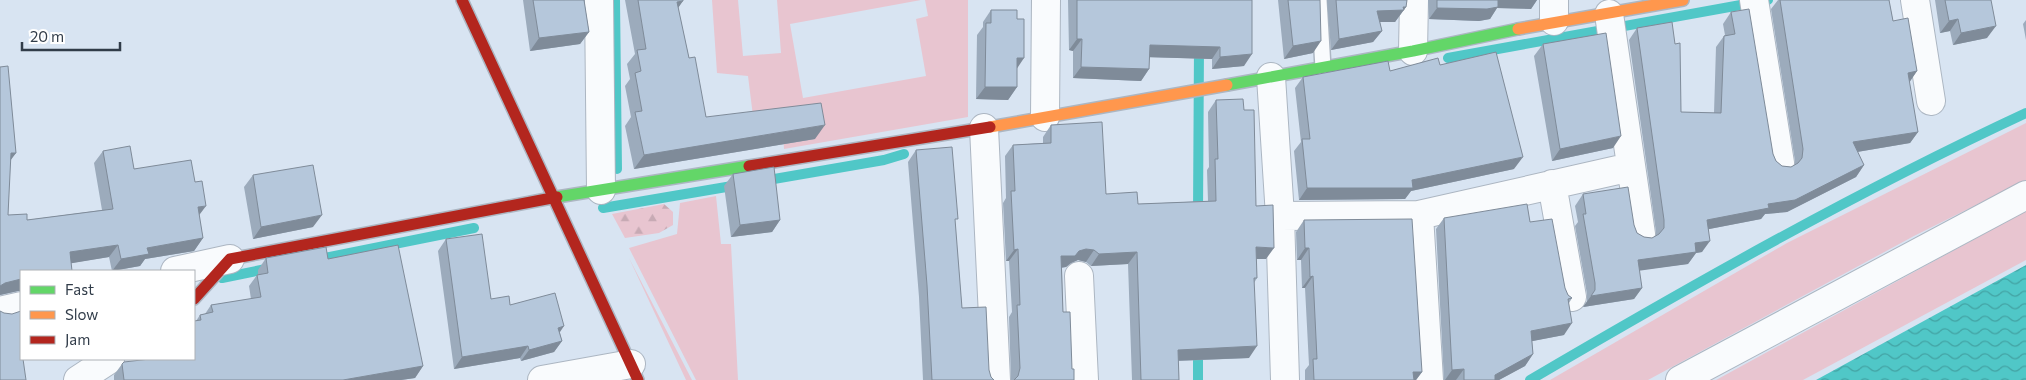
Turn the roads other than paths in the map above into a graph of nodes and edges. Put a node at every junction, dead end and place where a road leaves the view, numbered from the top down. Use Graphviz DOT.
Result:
graph roads {
  1 [pos="462,0"];
  2 [pos="598,0"];
  3 [pos="1046,0"];
  4 [pos="1319,0"];
  5 [pos="1414,0"];
  6 [pos="1683,0"];
  7 [pos="1915,0"];
  8 [pos="1755,4"];
  9 [pos="1554,10"];
  10 [pos="1610,24"];
  11 [pos="1413,51"];
  12 [pos="1323,68"];
  13 [pos="1271,77"];
  14 [pos="1931,101"];
  15 [pos="1045,117"];
  16 [pos="984,128"];
  17 [pos="1780,163"];
  18 [pos="1631,167"];
  19 [pos="1552,184"];
  20 [pos="601,190"];
  21 [pos="2026,195"];
  22 [pos="553,198"];
  23 [pos="1419,215"];
  24 [pos="1280,216"];
  25 [pos="1641,234"];
  26 [pos="224,266"];
  27 [pos="185,270"];
  28 [pos="1079,276"];
  29 [pos="1572,297"];
  30 [pos="195,298"];
  31 [pos="20,306"];
  32 [pos="0,311"];
  33 [pos="108,360"];
  34 [pos="635,372"];
  35 [pos="78,380"];
  36 [pos="542,380"];
  37 [pos="996,380"];
  38 [pos="1084,380"];
  39 [pos="1285,380"];
  40 [pos="1429,380"];
  41 [pos="1680,380"];
  1 -- 22 [label="street"];
  2 -- 20 [label="street"];
  3 -- 15 [label="street"];
  4 -- 12 [label="lane"];
  5 -- 11 [label="street"];
  6 -- 10 [label="street"];
  7 -- 14 [label="street"];
  8 -- 17 [label="street"];
  9 -- 10 [label="street"];
  9 -- 11 [label="street"];
  10 -- 18 [label="street"];
  11 -- 12 [label="street"];
  12 -- 13 [label="street"];
  13 -- 15 [label="street"];
  13 -- 24 [label="street"];
  15 -- 16 [label="street"];
  16 -- 20 [label="street"];
  16 -- 37 [label="street"];
  18 -- 19 [label="street"];
  18 -- 25 [label="street"];
  19 -- 23 [label="street"];
  19 -- 29 [label="street"];
  20 -- 22 [label="street"];
  21 -- 41 [label="street"];
  22 -- 26 [label="street"];
  22 -- 34 [label="street"];
  23 -- 24 [label="street"];
  23 -- 40 [label="street"];
  24 -- 39 [label="street"];
  26 -- 27 [label="street"];
  26 -- 30 [label="street"];
  28 -- 38 [label="street"];
  31 -- 32 [label="street"];
  33 -- 35 [label="street"];
  34 -- 36 [label="street"];
}
